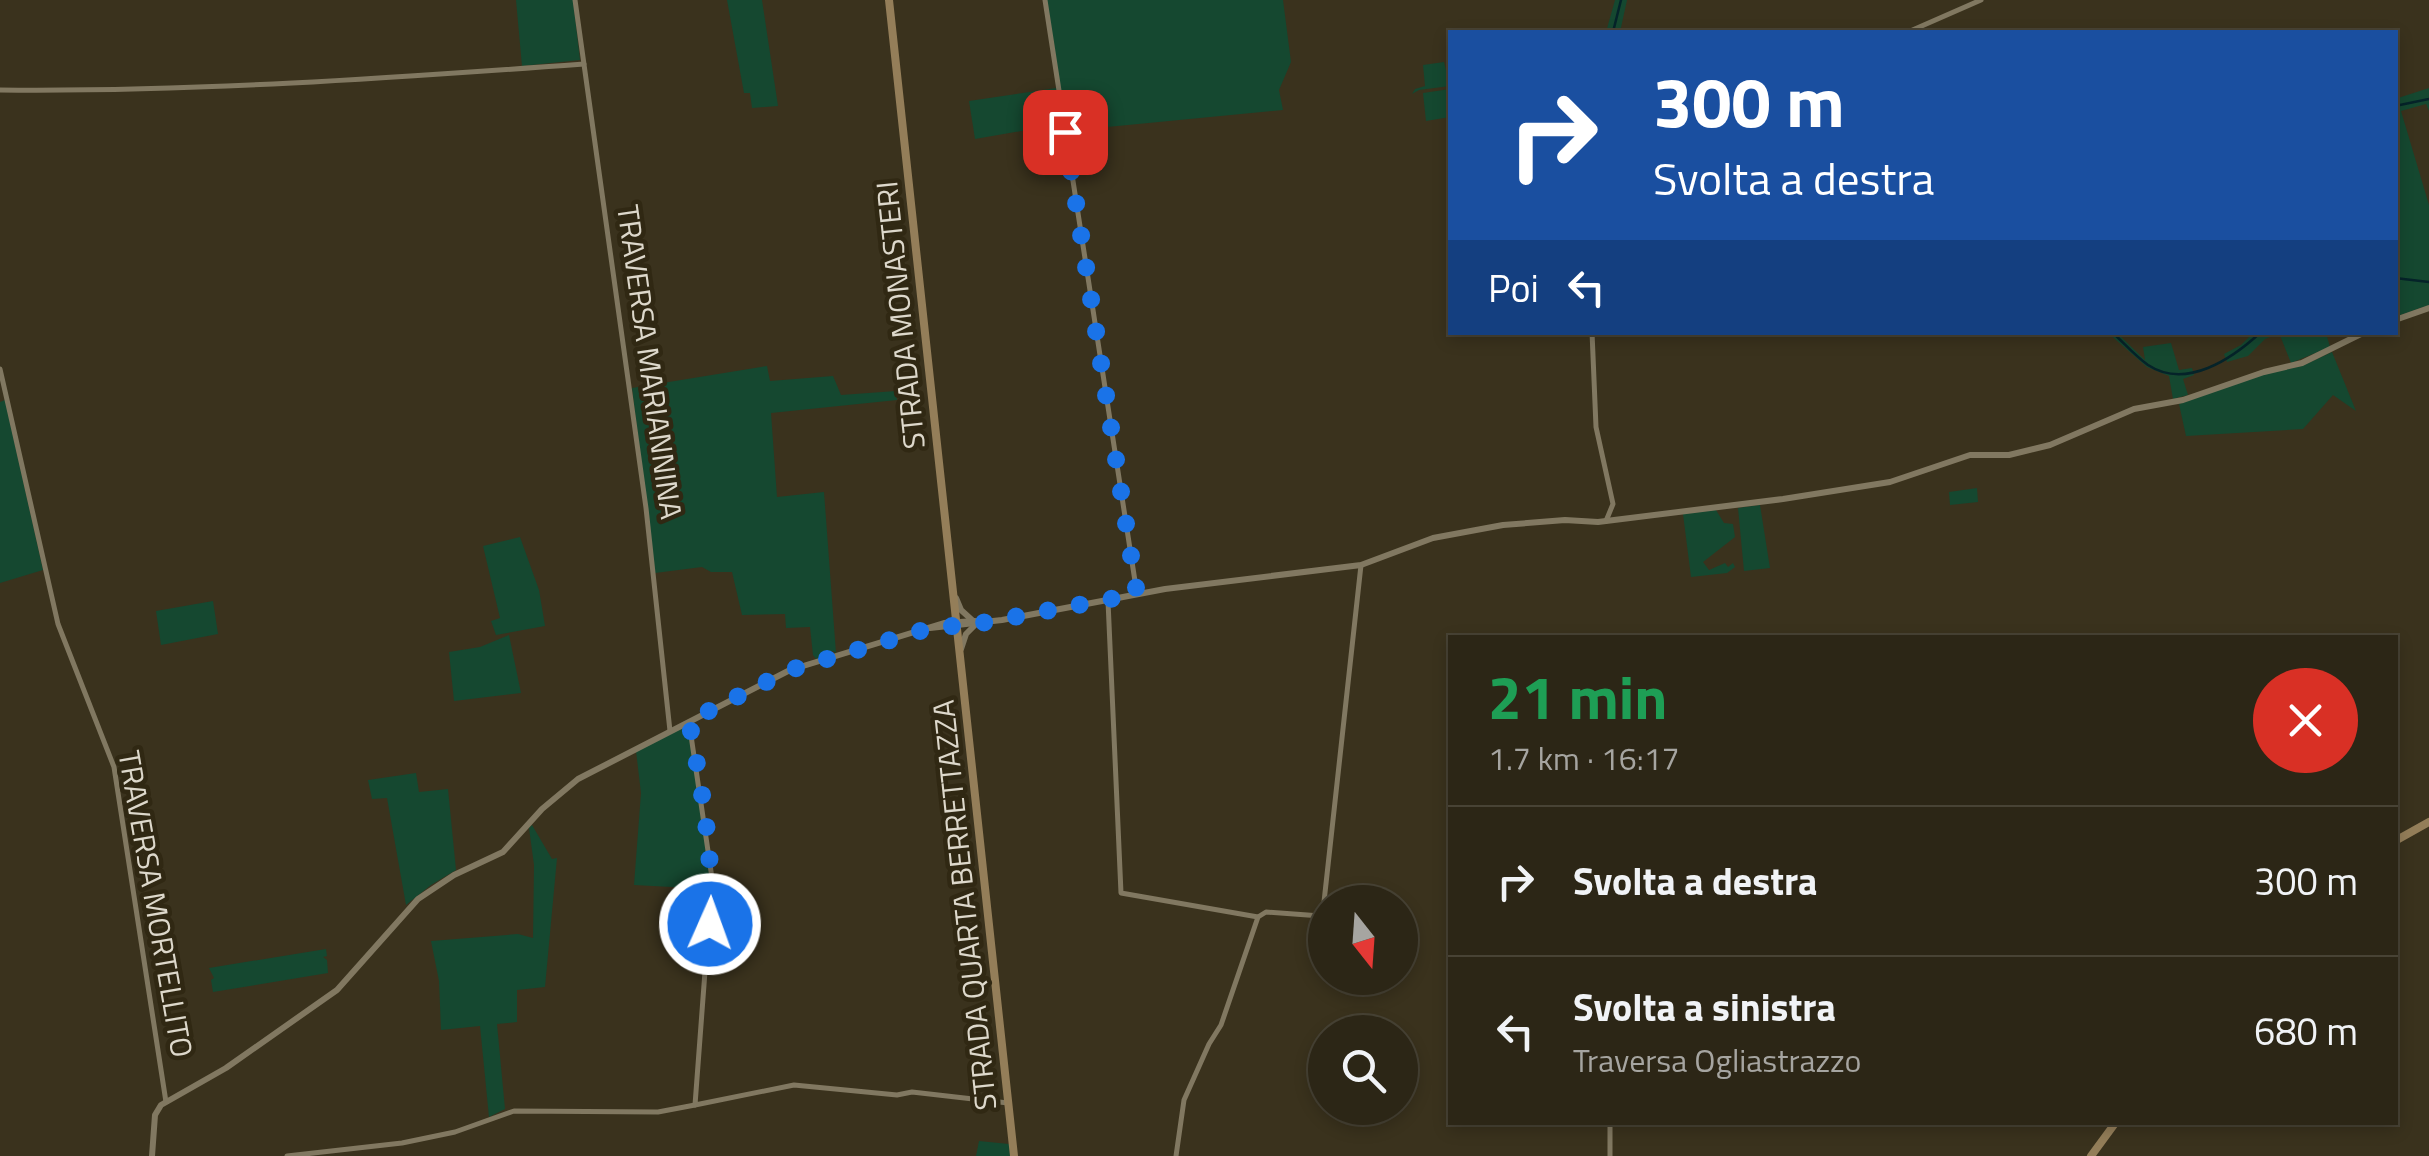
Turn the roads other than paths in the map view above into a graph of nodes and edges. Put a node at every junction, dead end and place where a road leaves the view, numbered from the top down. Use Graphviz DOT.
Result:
graph roads {
  1 [pos="576,0"];
  2 [pos="889,0"];
  3 [pos="1044,0"];
  4 [pos="1982,0"];
  5 [pos="1913,30"];
  6 [pos="584,64"];
  7 [pos="0,90"];
  8 [pos="2429,308"];
  9 [pos="2398,319"];
  10 [pos="1592,335"];
  11 [pos="2359,335"];
  12 [pos="0,369"];
  13 [pos="1606,521"];
  14 [pos="1361,565"];
  15 [pos="954,592"];
  16 [pos="1137,594"];
  17 [pos="1108,601"];
  18 [pos="974,622"];
  19 [pos="957,624"];
  20 [pos="942,625"];
  21 [pos="960,650"];
  22 [pos="689,721"];
  23 [pos="670,731"];
  24 [pos="2429,822"];
  25 [pos="2398,839"];
  26 [pos="1258,917"];
  27 [pos="166,1102"];
  28 [pos="1008,1103"];
  29 [pos="695,1104"];
  30 [pos="1610,1125"];
  31 [pos="2114,1125"];
  32 [pos="152,1156"];
  33 [pos="287,1156"];
  34 [pos="1014,1156"];
  35 [pos="1176,1156"];
  36 [pos="1610,1156"];
  37 [pos="2090,1156"];
  1 -- 6 [label="street, TRAVERSA MARIANNINA"];
  2 -- 15 [label="main road, STRADA MONASTERI"];
  3 -- 16 [label="street"];
  4 -- 5 [label="street"];
  6 -- 7 [label="street"];
  6 -- 23 [label="street, TRAVERSA MARIANNINA"];
  8 -- 9 [label="street"];
  10 -- 13 [label="street"];
  11 -- 13 [label="street"];
  12 -- 27 [label="street, TRAVERSA MORTELLITO"];
  13 -- 14 [label="street"];
  14 -- 16 [label="street"];
  14 -- 26 [label="street"];
  15 -- 18 [label="street"];
  15 -- 19 [label="main road, STRADA MONASTERI"];
  15 -- 20 [label="street"];
  16 -- 17 [label="street"];
  17 -- 18 [label="street"];
  17 -- 26 [label="street"];
  18 -- 19 [label="street"];
  18 -- 21 [label="street"];
  19 -- 20 [label="street"];
  19 -- 21 [label="main road, STRADA QUARTA BERRETTAZZA"];
  20 -- 21 [label="street"];
  20 -- 22 [label="street"];
  21 -- 28 [label="main road, STRADA QUARTA BERRETTAZZA"];
  22 -- 23 [label="street"];
  22 -- 29 [label="street"];
  23 -- 27 [label="street"];
  24 -- 25 [label="main road"];
  26 -- 35 [label="street"];
  27 -- 32 [label="street"];
  28 -- 29 [label="street"];
  28 -- 34 [label="main road, STRADA QUARTA BERRETTAZZA"];
  29 -- 33 [label="street"];
  30 -- 36 [label="street"];
  31 -- 37 [label="main road"];
}
